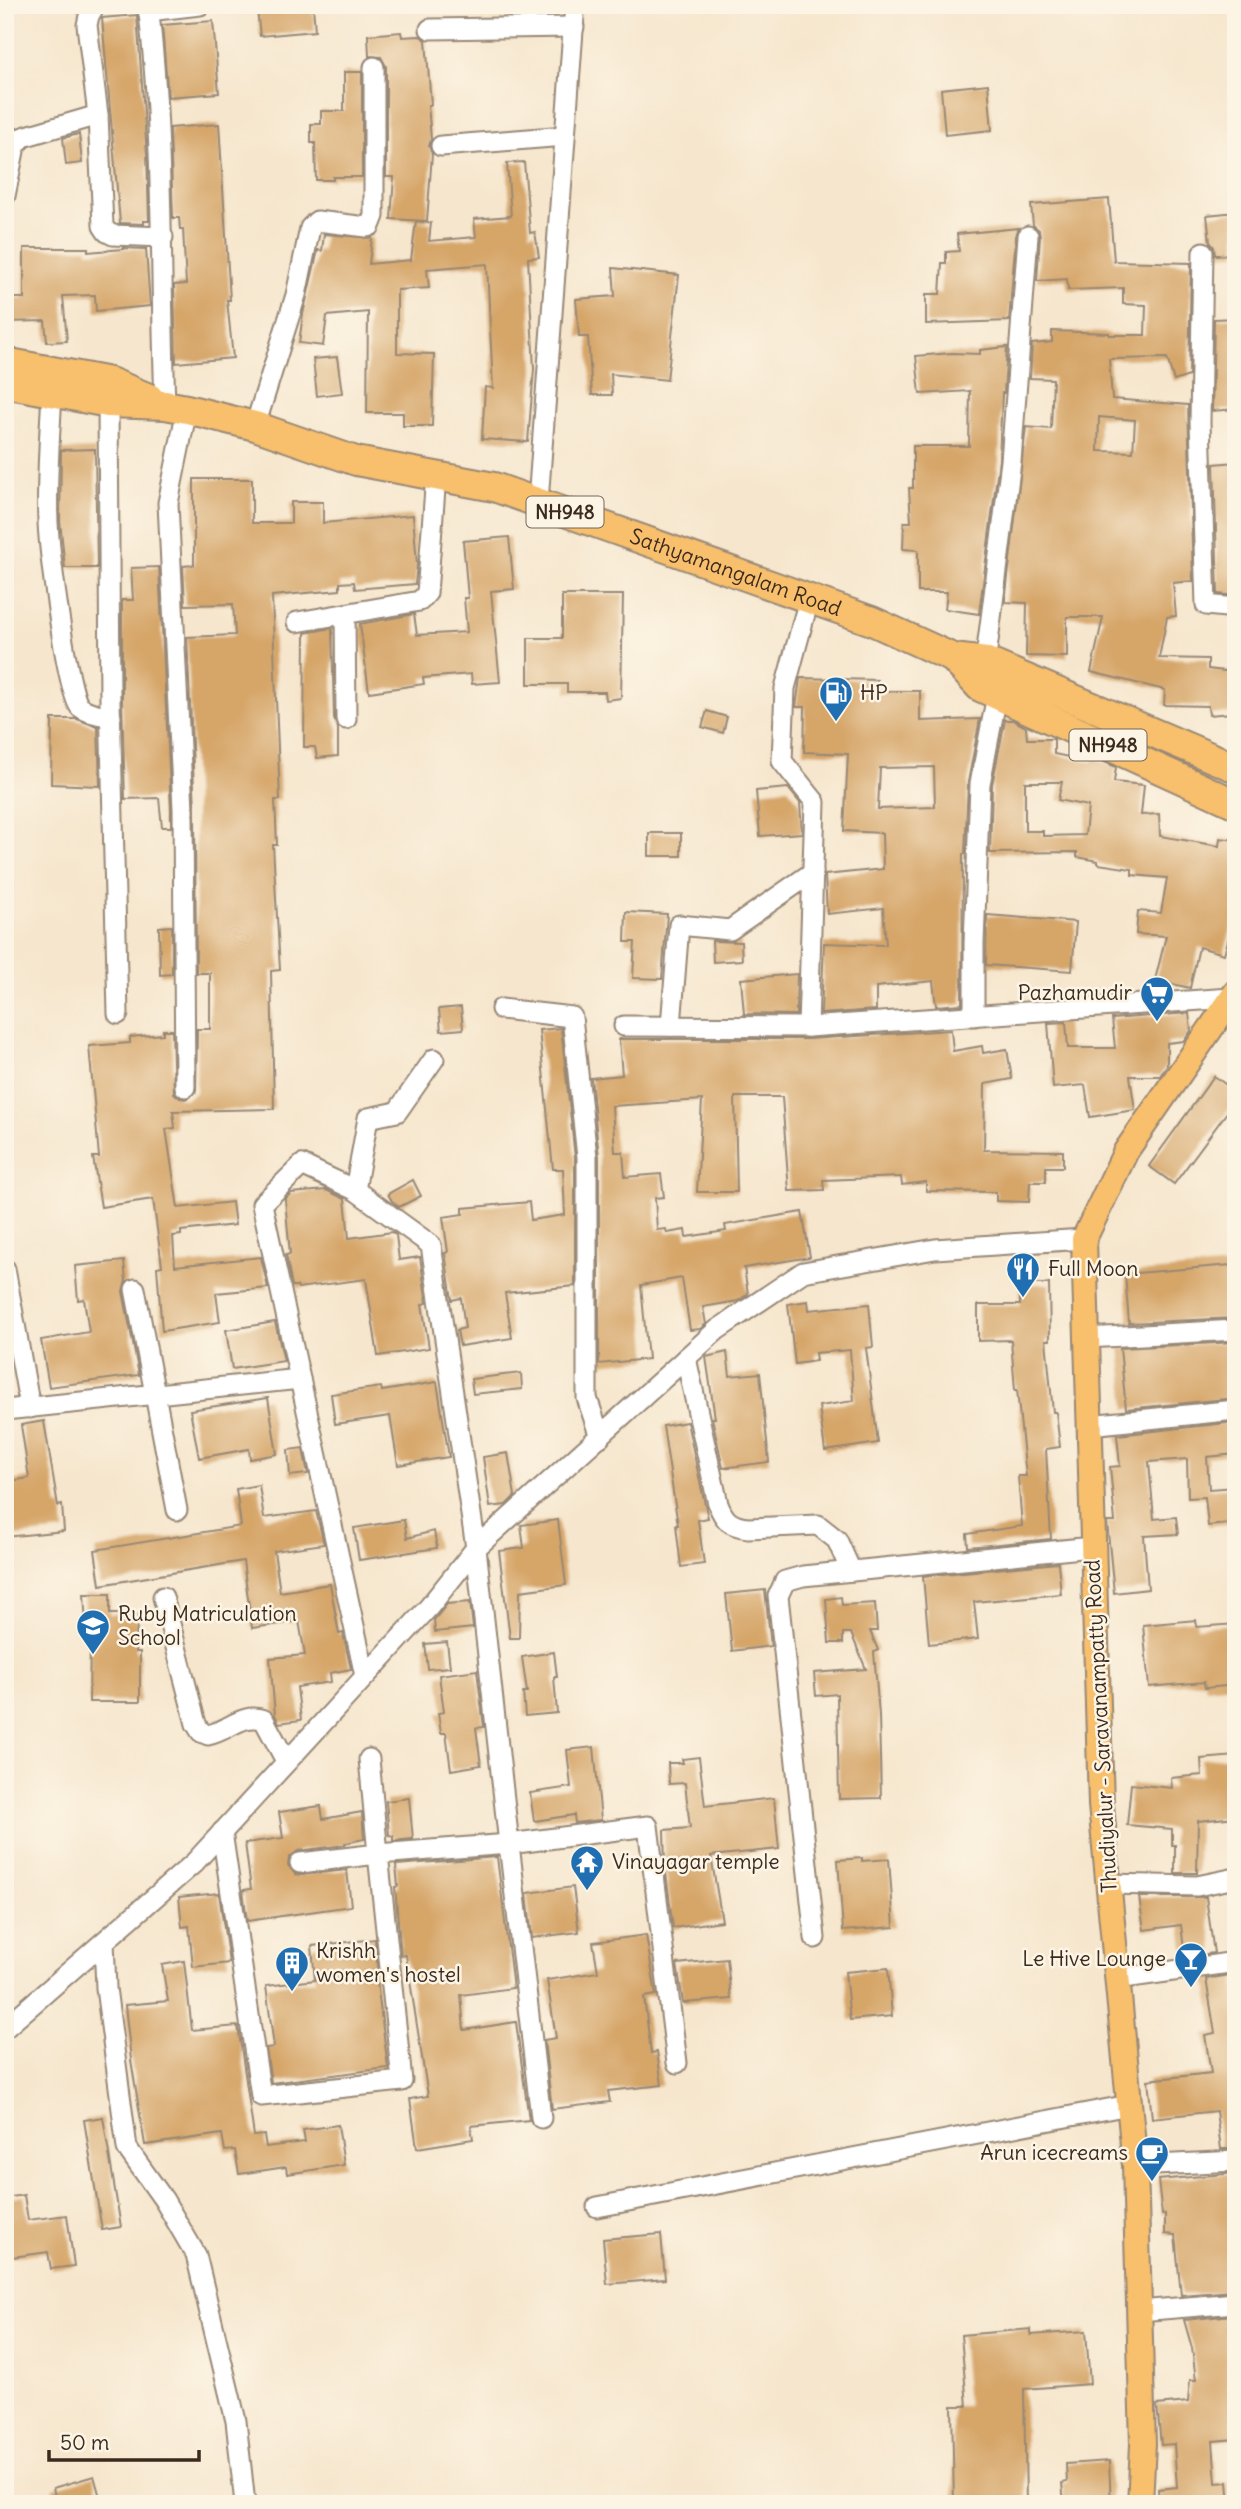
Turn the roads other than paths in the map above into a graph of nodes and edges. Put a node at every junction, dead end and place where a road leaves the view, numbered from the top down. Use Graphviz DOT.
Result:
graph roads {
  1 [pos="95,5"];
  2 [pos="200,5"];
  3 [pos="148,8"];
  4 [pos="430,29"];
  5 [pos="374,67"];
  6 [pos="97,116"];
  7 [pos="565,136"];
  8 [pos="441,146"];
  9 [pos="5,196"];
  10 [pos="1028,236"];
  11 [pos="163,237"];
  12 [pos="1203,252"];
  13 [pos="5,362"];
  14 [pos="5,383"];
  15 [pos="52,392"];
  16 [pos="108,403"];
  17 [pos="176,407"];
  18 [pos="255,426"];
  19 [pos="436,476"];
  20 [pos="538,502"];
  21 [pos="809,599"];
  22 [pos="1236,608"];
  23 [pos="345,614"];
  24 [pos="297,622"];
  25 [pos="988,681"];
  26 [pos="111,718"];
  27 [pos="346,719"];
  28 [pos="1236,768"];
  29 [pos="1236,804"];
  30 [pos="813,872"];
  31 [pos="1233,995"];
  32 [pos="501,1009"];
  33 [pos="118,1014"];
  34 [pos="974,1016"];
  35 [pos="624,1026"];
  36 [pos="671,1026"];
  37 [pos="808,1027"];
  38 [pos="434,1059"];
  39 [pos="185,1087"];
  40 [pos="355,1190"];
  41 [pos="1084,1239"];
  42 [pos="5,1269"];
  43 [pos="135,1289"];
  44 [pos="1236,1330"];
  45 [pos="1086,1338"];
  46 [pos="686,1358"];
  47 [pos="300,1379"];
  48 [pos="157,1394"];
  49 [pos="30,1408"];
  50 [pos="5,1410"];
  51 [pos="1236,1410"];
  52 [pos="1089,1425"];
  53 [pos="600,1437"];
  54 [pos="177,1510"];
  55 [pos="1092,1547"];
  56 [pos="476,1548"];
  57 [pos="851,1572"];
  58 [pos="163,1597"];
  59 [pos="365,1676"];
  60 [pos="369,1759"];
  61 [pos="286,1761"];
  62 [pos="222,1832"];
  63 [pos="509,1844"];
  64 [pos="378,1854"];
  65 [pos="300,1863"];
  66 [pos="1236,1878"];
  67 [pos="1108,1884"];
  68 [pos="815,1938"];
  69 [pos="104,1942"];
  70 [pos="1236,1962"];
  71 [pos="1117,1979"];
  72 [pos="5,2028"];
  73 [pos="677,2063"];
  74 [pos="1129,2105"];
  75 [pos="541,2118"];
  76 [pos="1236,2161"];
  77 [pos="1135,2166"];
  78 [pos="597,2207"];
  79 [pos="1236,2303"];
  80 [pos="1139,2311"];
  81 [pos="245,2504"];
  82 [pos="1140,2504"];
  1 -- 6 [label="street"];
  2 -- 3 [label="street"];
  3 -- 11 [label="street"];
  4 -- 7 [label="street"];
  5 -- 18 [label="street"];
  6 -- 9 [label="street"];
  6 -- 11 [label="street"];
  7 -- 8 [label="street"];
  7 -- 20 [label="street"];
  10 -- 25 [label="street"];
  11 -- 17 [label="street"];
  12 -- 22 [label="street"];
  13 -- 17 [label="highway, Sathyamangalam Road / NH948"];
  14 -- 15 [label="highway, Sathyamangalam Road / NH948"];
  15 -- 16 [label="highway, Sathyamangalam Road / NH948"];
  15 -- 26 [label="street"];
  16 -- 17 [label="highway, Sathyamangalam Road / NH948"];
  16 -- 26 [label="street"];
  17 -- 18 [label="highway, Sathyamangalam Road / NH948"];
  17 -- 39 [label="street"];
  18 -- 19 [label="highway, Sathyamangalam Road / NH948"];
  19 -- 20 [label="highway, Sathyamangalam Road / NH948"];
  19 -- 23 [label="street"];
  20 -- 21 [label="highway, Sathyamangalam Road / NH948"];
  21 -- 25 [label="highway, Sathyamangalam Road / NH948"];
  21 -- 30 [label="street"];
  23 -- 24 [label="street"];
  23 -- 27 [label="street"];
  25 -- 28 [label="highway, NH948"];
  25 -- 29 [label="highway, Sathyamangalam Road / NH948"];
  25 -- 34 [label="street"];
  26 -- 33 [label="street"];
  30 -- 36 [label="street"];
  30 -- 37 [label="street"];
  31 -- 34 [label="street"];
  31 -- 41 [label="main road, Thudiyalur - Saravanampatty Road"];
  32 -- 53 [label="street"];
  34 -- 37 [label="street"];
  35 -- 36 [label="street"];
  36 -- 37 [label="street"];
  38 -- 40 [label="street"];
  40 -- 47 [label="street"];
  40 -- 56 [label="street"];
  41 -- 45 [label="main road, Thudiyalur - Saravanampatty Road"];
  41 -- 46 [label="street"];
  42 -- 49 [label="street"];
  43 -- 48 [label="street"];
  44 -- 45 [label="street"];
  45 -- 52 [label="main road, Thudiyalur - Saravanampatty Road"];
  46 -- 53 [label="street"];
  46 -- 57 [label="street"];
  47 -- 48 [label="street"];
  47 -- 59 [label="street"];
  48 -- 49 [label="street"];
  48 -- 54 [label="street"];
  49 -- 50 [label="street"];
  51 -- 52 [label="street"];
  52 -- 55 [label="main road, Thudiyalur - Saravanampatty Road"];
  53 -- 56 [label="street"];
  55 -- 57 [label="street"];
  55 -- 67 [label="main road, Thudiyalur - Saravanampatty Road"];
  56 -- 59 [label="street"];
  56 -- 63 [label="street"];
  57 -- 68 [label="street"];
  58 -- 61 [label="street"];
  59 -- 61 [label="street"];
  60 -- 64 [label="street"];
  61 -- 62 [label="street"];
  62 -- 64 [label="street"];
  62 -- 69 [label="street"];
  63 -- 64 [label="street"];
  63 -- 73 [label="street"];
  63 -- 75 [label="street"];
  64 -- 65 [label="street"];
  66 -- 67 [label="street"];
  67 -- 71 [label="main road, Thudiyalur - Saravanampatty Road"];
  69 -- 72 [label="street"];
  69 -- 81 [label="street"];
  70 -- 71 [label="street"];
  71 -- 74 [label="main road, Thudiyalur - Saravanampatty Road"];
  74 -- 77 [label="main road, Thudiyalur - Saravanampatty Road"];
  74 -- 78 [label="street"];
  76 -- 77 [label="street"];
  77 -- 80 [label="main road, Thudiyalur - Saravanampatty Road"];
  79 -- 80 [label="street"];
  80 -- 82 [label="main road, Thudiyalur - Saravanampatty Road"];
}
